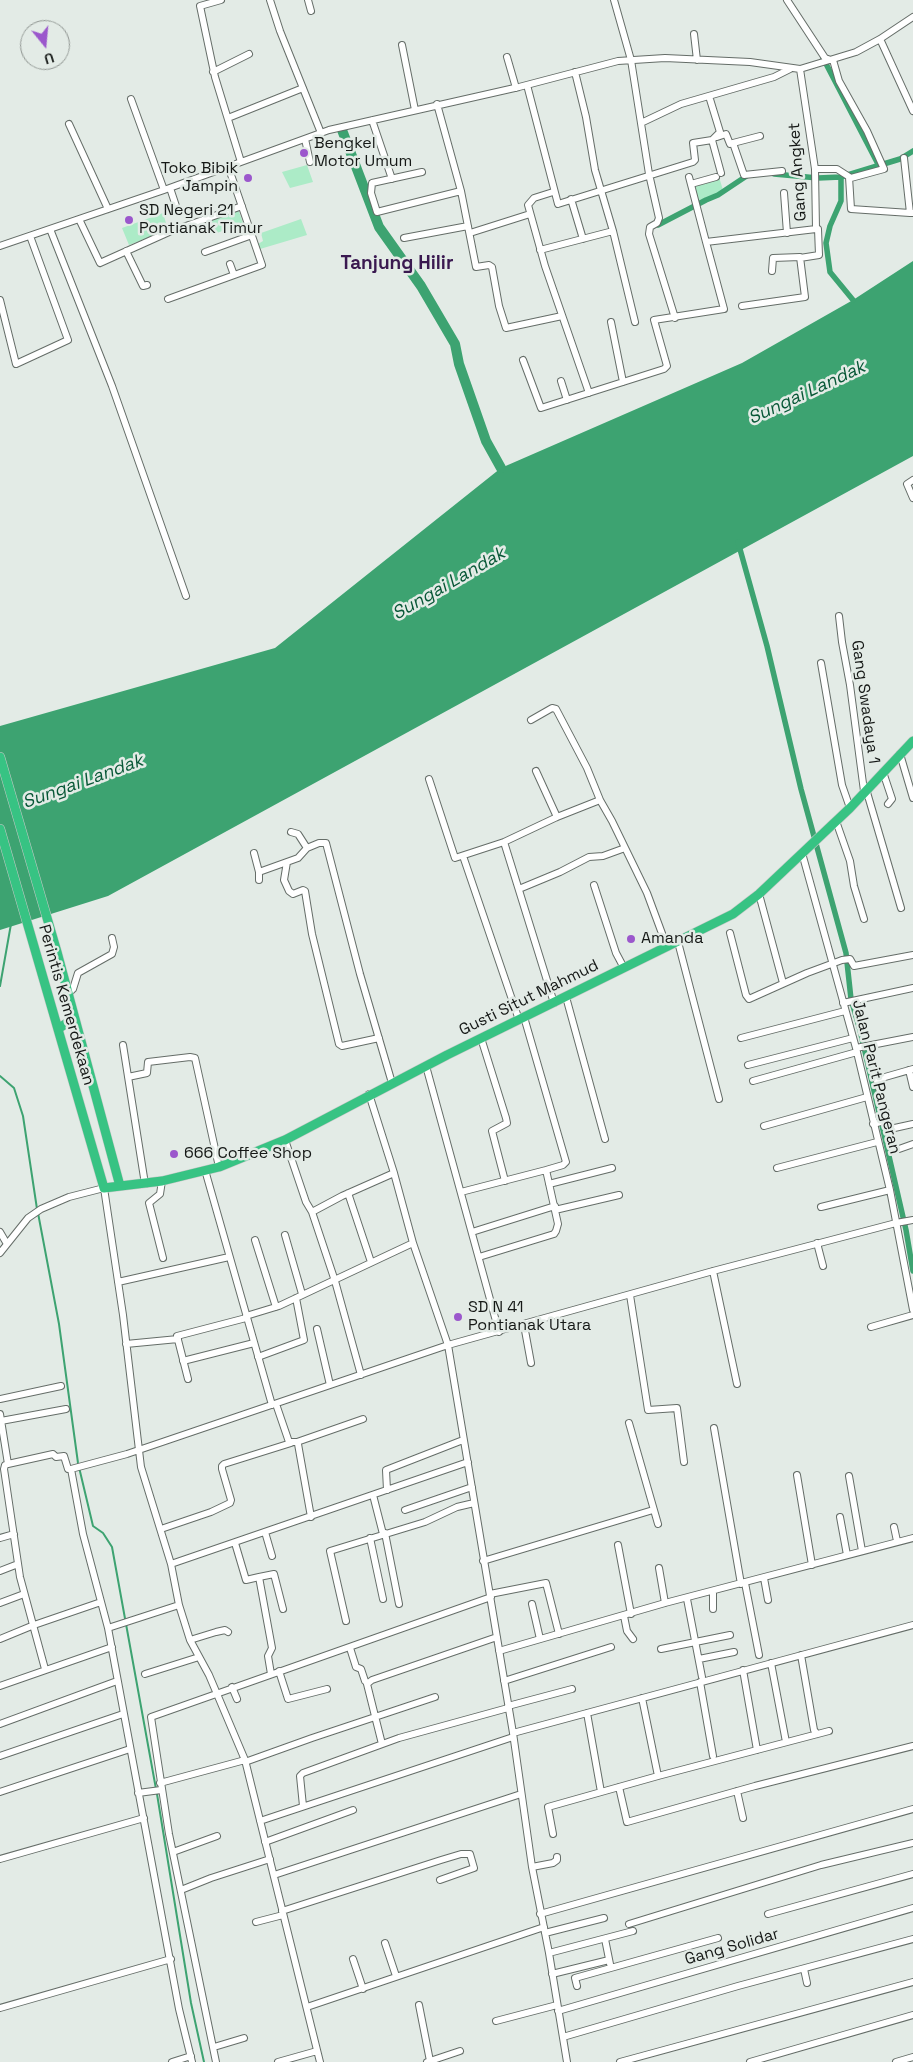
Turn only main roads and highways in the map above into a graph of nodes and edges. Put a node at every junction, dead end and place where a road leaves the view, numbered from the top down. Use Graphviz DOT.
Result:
graph roads {
  1 [pos="913,741"];
  2 [pos="0,756"];
  3 [pos="0,829"];
  4 [pos="74,1018"];
  5 [pos="58,1029"];
  6 [pos="120,1186"];
  7 [pos="104,1188"];
  1 -- 6 [label="highway, Gusti Situt Mahmud"];
  2 -- 4 [label="highway"];
  3 -- 5 [label="highway, Perintis Kemerdekaan"];
  4 -- 5 [label="highway"];
  4 -- 6 [label="highway"];
  5 -- 7 [label="highway, Perintis Kemerdekaan"];
  6 -- 7 [label="highway, Gusti Situt Mahmud"];
}
